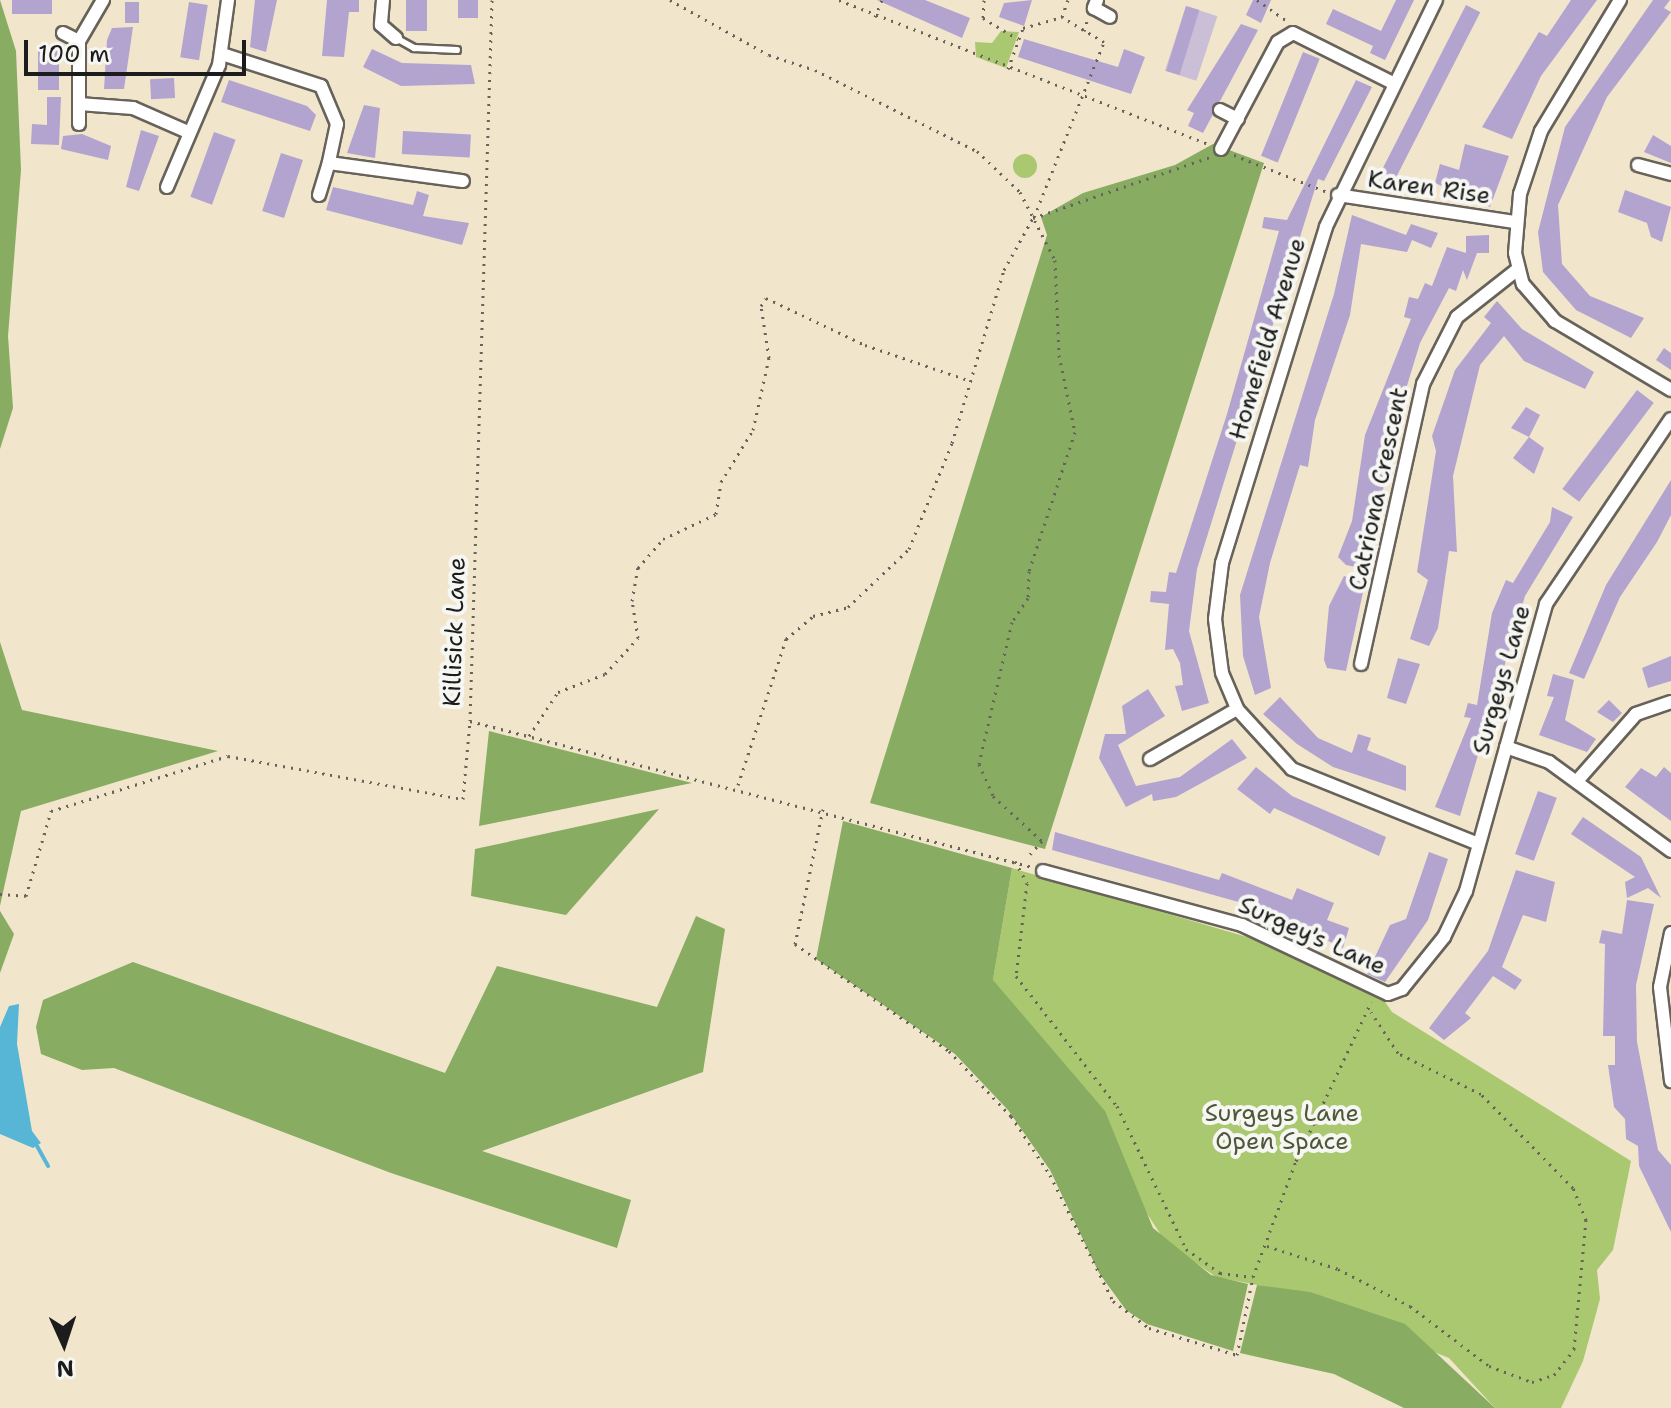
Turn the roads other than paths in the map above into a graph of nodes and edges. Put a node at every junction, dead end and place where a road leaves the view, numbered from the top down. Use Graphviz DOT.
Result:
graph roads {
  1 [pos="103,0"];
  2 [pos="228,0"];
  3 [pos="383,0"];
  4 [pos="1436,0"];
  5 [pos="1620,0"];
  6 [pos="1096,4"];
  7 [pos="1110,17"];
  8 [pos="381,25"];
  9 [pos="1086,26"];
  10 [pos="368,28"];
  11 [pos="63,33"];
  12 [pos="396,38"];
  13 [pos="79,41"];
  14 [pos="457,50"];
  15 [pos="222,54"];
  16 [pos="1393,83"];
  17 [pos="79,104"];
  18 [pos="1220,110"];
  19 [pos="1238,119"];
  20 [pos="79,124"];
  21 [pos="186,131"];
  22 [pos="1221,149"];
  23 [pos="329,163"];
  24 [pos="1638,165"];
  25 [pos="1671,174"];
  26 [pos="167,187"];
  27 [pos="319,195"];
  28 [pos="1338,195"];
  29 [pos="451,196"];
  30 [pos="1515,222"];
  31 [pos="1518,269"];
  32 [pos="1671,390"];
  33 [pos="1671,419"];
  34 [pos="1375,612"];
  35 [pos="1390,616"];
  36 [pos="1361,664"];
  37 [pos="1671,702"];
  38 [pos="1237,709"];
  39 [pos="1154,740"];
  40 [pos="1506,747"];
  41 [pos="1577,781"];
  42 [pos="1479,844"];
  43 [pos="1671,851"];
  44 [pos="1043,871"];
  45 [pos="1671,933"];
  46 [pos="1671,1081"];
  1 -- 13 [label="street"];
  2 -- 15 [label="street"];
  3 -- 8 [label="street"];
  4 -- 16 [label="street, Homefield Avenue"];
  5 -- 30 [label="street"];
  6 -- 7 [label="street"];
  6 -- 9 [label="street"];
  8 -- 10 [label="street"];
  8 -- 12 [label="street"];
  11 -- 13 [label="street"];
  12 -- 14 [label="lane"];
  13 -- 17 [label="street"];
  15 -- 21 [label="street"];
  15 -- 23 [label="street"];
  16 -- 19 [label="street"];
  16 -- 28 [label="street, Homefield Avenue"];
  17 -- 20 [label="street"];
  17 -- 21 [label="street"];
  18 -- 19 [label="street"];
  19 -- 22 [label="street"];
  21 -- 26 [label="street"];
  23 -- 27 [label="street"];
  23 -- 29 [label="street"];
  24 -- 25 [label="street"];
  28 -- 30 [label="street, Karen Rise"];
  28 -- 38 [label="street, Homefield Avenue"];
  30 -- 31 [label="street"];
  31 -- 32 [label="street"];
  31 -- 34 [label="street, Catriona Crescent"];
  33 -- 40 [label="street, Surgeys Lane"];
  34 -- 35 [label="street, Catriona Crescent"];
  34 -- 36 [label="street, Catriona Crescent"];
  37 -- 41 [label="street"];
  38 -- 39 [label="street"];
  38 -- 42 [label="street, Homefield Avenue"];
  40 -- 41 [label="street"];
  40 -- 42 [label="street, Surgeys Lane"];
  41 -- 43 [label="street"];
  42 -- 44 [label="street, Surgey's Lane"];
  45 -- 46 [label="street"];
}
